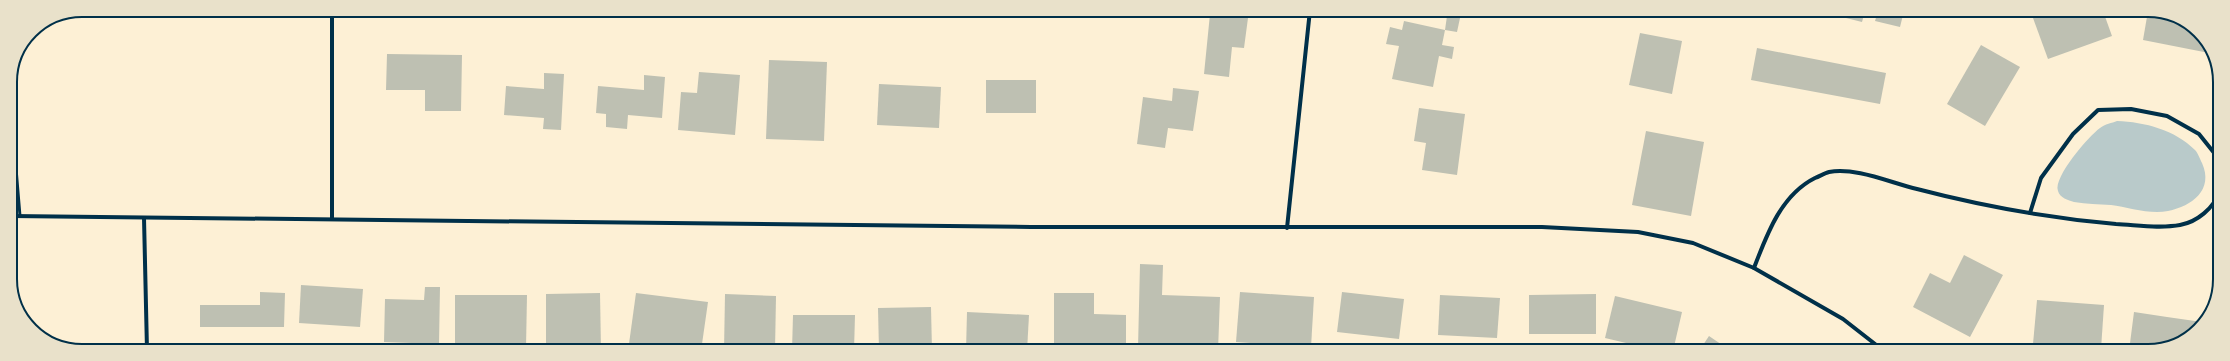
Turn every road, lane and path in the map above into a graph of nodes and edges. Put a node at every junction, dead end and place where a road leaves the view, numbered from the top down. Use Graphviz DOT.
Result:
graph roads {
  1 [pos="332,17"];
  2 [pos="1309,17"];
  3 [pos="2213,151"];
  4 [pos="17,180"];
  5 [pos="2213,203"];
  6 [pos="2030,213"];
  7 [pos="20,216"];
  8 [pos="144,218"];
  9 [pos="332,218"];
  10 [pos="1287,228"];
  11 [pos="1754,268"];
  12 [pos="147,344"];
  13 [pos="1875,344"];
  1 -- 9 [label="street"];
  2 -- 10 [label="street"];
  3 -- 6 [label="street"];
  4 -- 7 [label="lane"];
  5 -- 6 [label="street"];
  6 -- 11 [label="street"];
  7 -- 8 [label="street"];
  8 -- 9 [label="street"];
  8 -- 12 [label="street"];
  9 -- 10 [label="street"];
  10 -- 11 [label="street"];
  11 -- 13 [label="street"];
}
